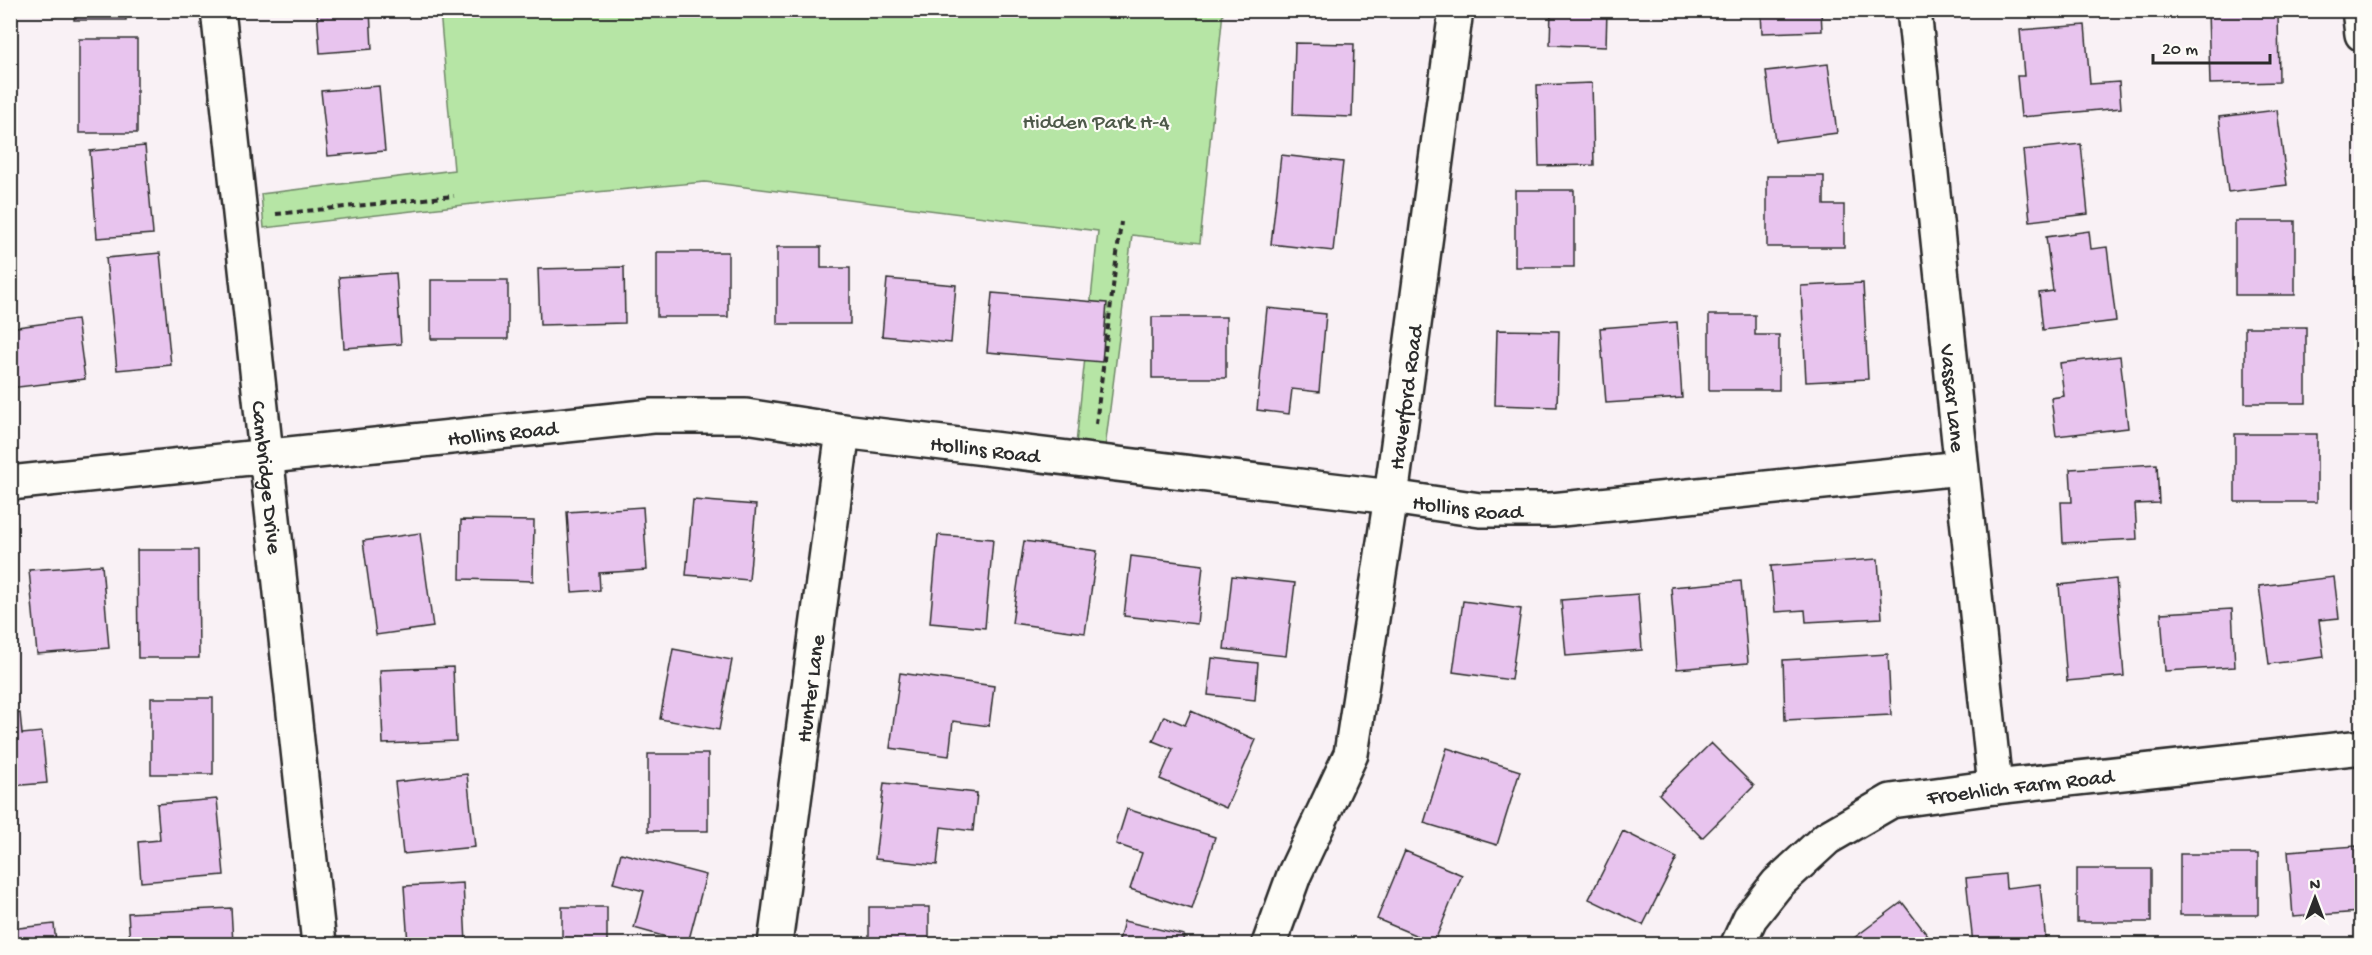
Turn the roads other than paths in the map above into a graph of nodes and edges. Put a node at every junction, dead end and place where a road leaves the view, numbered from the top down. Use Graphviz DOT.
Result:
graph roads {
  1 [pos="218,10"];
  2 [pos="1456,10"];
  3 [pos="1914,10"];
  4 [pos="2359,10"];
  5 [pos="2361,34"];
  6 [pos="843,431"];
  7 [pos="267,457"];
  8 [pos="1961,468"];
  9 [pos="10,483"];
  10 [pos="1391,496"];
  11 [pos="2361,747"];
  12 [pos="1995,787"];
  13 [pos="319,945"];
  14 [pos="776,945"];
  15 [pos="1269,945"];
  16 [pos="1738,945"];
  1 -- 7 [label="street, Cambridge Drive"];
  2 -- 10 [label="street, Haverford Road"];
  3 -- 8 [label="street, Vassar Lane"];
  4 -- 5 [label="street"];
  6 -- 7 [label="street, Hollins Road"];
  6 -- 10 [label="street, Hollins Road"];
  6 -- 14 [label="street, Hunter Lane"];
  7 -- 9 [label="street, Hollins Road"];
  7 -- 13 [label="street, Cambridge Drive"];
  8 -- 10 [label="street, Hollins Road"];
  8 -- 12 [label="street, Vassar Lane"];
  10 -- 15 [label="street, Haverford Road"];
  11 -- 12 [label="street, Froehlich Farm Road"];
  12 -- 16 [label="street, Froehlich Farm Road"];
}
